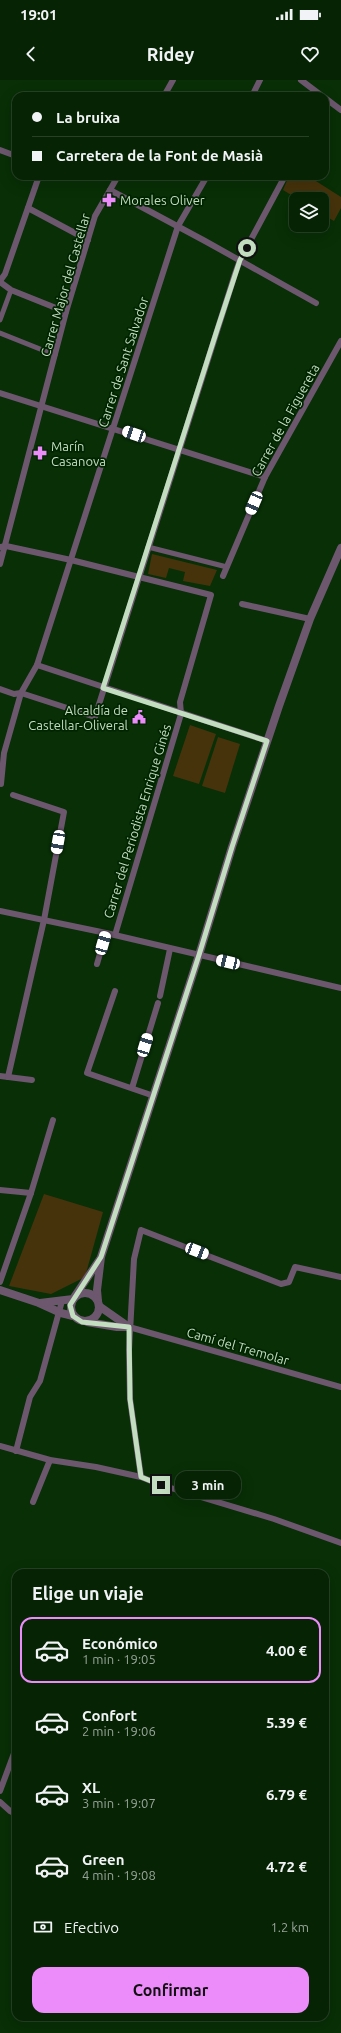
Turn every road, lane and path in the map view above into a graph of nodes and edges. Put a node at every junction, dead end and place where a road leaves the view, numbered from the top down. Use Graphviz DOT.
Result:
graph roads {
  1 [pos="173,80"];
  2 [pos="260,80"];
  3 [pos="301,80"];
  4 [pos="166,92"];
  5 [pos="254,92"];
  6 [pos="317,92"];
  7 [pos="329,104"];
  8 [pos="341,110"];
  9 [pos="0,150"];
  10 [pos="12,154"];
  11 [pos="38,180"];
  12 [pos="116,180"];
  13 [pos="205,180"];
  14 [pos="283,180"];
  15 [pos="110,190"];
  16 [pos="28,208"];
  17 [pos="178,226"];
  18 [pos="88,240"];
  19 [pos="240,260"];
  20 [pos="0,281"];
  21 [pos="11,290"];
  22 [pos="316,303"];
  23 [pos="66,312"];
  24 [pos="0,320"];
  25 [pos="0,333"];
  26 [pos="341,341"];
  27 [pos="55,355"];
  28 [pos="0,392"];
  29 [pos="41,405"];
  30 [pos="114,427"];
  31 [pos="179,450"];
  32 [pos="265,477"];
  33 [pos="3,547"];
  34 [pos="148,547"];
  35 [pos="341,548"];
  36 [pos="71,560"];
  37 [pos="0,564"];
  38 [pos="227,567"];
  39 [pos="223,576"];
  40 [pos="138,578"];
  41 [pos="242,604"];
  42 [pos="310,619"];
  43 [pos="38,665"];
  44 [pos="103,688"];
  45 [pos="0,689"];
  46 [pos="21,693"];
  47 [pos="181,714"];
  48 [pos="267,741"];
  49 [pos="1,784"];
  50 [pos="13,795"];
  51 [pos="0,911"];
  52 [pos="44,920"];
  53 [pos="106,933"];
  54 [pos="114,935"];
  55 [pos="170,949"];
  56 [pos="199,955"];
  57 [pos="97,964"];
  58 [pos="341,988"];
  59 [pos="115,991"];
  60 [pos="160,996"];
  61 [pos="158,1003"];
  62 [pos="0,1076"];
  63 [pos="8,1077"];
  64 [pos="32,1080"];
  65 [pos="132,1088"];
  66 [pos="154,1096"];
  67 [pos="53,1120"];
  68 [pos="0,1190"];
  69 [pos="31,1193"];
  70 [pos="101,1257"];
  71 [pos="341,1277"];
  72 [pos="0,1282"];
  73 [pos="0,1290"];
  74 [pos="74,1297"];
  75 [pos="62,1301"];
  76 [pos="39,1303"];
  77 [pos="99,1304"];
  78 [pos="59,1314"];
  79 [pos="73,1316"];
  80 [pos="87,1322"];
  81 [pos="129,1327"];
  82 [pos="341,1387"];
  83 [pos="0,1446"];
  84 [pos="16,1451"];
  85 [pos="50,1460"];
  86 [pos="141,1477"];
  87 [pos="34,1502"];
  88 [pos="341,1543"];
  89 [pos="12,1759"];
  90 [pos="0,1791"];
  91 [pos="0,1802"];
  92 [pos="12,1812"];
  1 -- 4 [label="street"];
  2 -- 5 [label="street"];
  3 -- 6 [label="street"];
  7 -- 8 [label="street"];
  9 -- 10 [label="street"];
  11 -- 16 [label="street"];
  12 -- 15 [label="street, Carrer Major del Castellar"];
  13 -- 17 [label="street, Carrer de Sant Salvador"];
  14 -- 19 [label="street"];
  15 -- 17 [label="street"];
  15 -- 18 [label="street, Carrer Major del Castellar"];
  16 -- 18 [label="street"];
  16 -- 20 [label="street"];
  17 -- 19 [label="street"];
  17 -- 30 [label="street, Carrer de Sant Salvador"];
  18 -- 23 [label="street, Carrer Major del Castellar"];
  19 -- 22 [label="street"];
  19 -- 31 [label="street"];
  20 -- 21 [label="street"];
  21 -- 23 [label="street"];
  21 -- 24 [label="street"];
  23 -- 27 [label="street, Carrer Major del Castellar"];
  25 -- 27 [label="street"];
  26 -- 32 [label="street, Carrer de la Figuereta"];
  27 -- 29 [label="street, Carrer Major del Castellar"];
  28 -- 29 [label="street"];
  29 -- 30 [label="street"];
  29 -- 33 [label="street, Carrer Major del Castellar"];
  30 -- 31 [label="street"];
  30 -- 36 [label="street, Carrer de Sant Salvador"];
  31 -- 32 [label="street"];
  31 -- 34 [label="street"];
  32 -- 38 [label="street, Carrer de la Figuereta"];
  33 -- 36 [label="street"];
  33 -- 37 [label="street, Carrer Major del Castellar"];
  34 -- 38 [label="street"];
  34 -- 40 [label="street"];
  35 -- 42 [label="street"];
  36 -- 40 [label="street"];
  36 -- 43 [label="street, Carrer de Sant Salvador"];
  38 -- 39 [label="street, Carrer de la Figuereta"];
  40 -- 44 [label="street"];
  40 -- 47 [label="street"];
  41 -- 42 [label="street"];
  42 -- 48 [label="street"];
  43 -- 44 [label="street"];
  43 -- 46 [label="street, Carrer de Sant Salvador"];
  44 -- 46 [label="street"];
  44 -- 47 [label="street"];
  45 -- 46 [label="street"];
  46 -- 49 [label="street, Carrer de Sant Salvador"];
  47 -- 48 [label="street"];
  47 -- 54 [label="street, Carrer del Periodista Enrique Ginés"];
  48 -- 56 [label="street"];
  50 -- 52 [label="street"];
  51 -- 52 [label="street"];
  52 -- 53 [label="street"];
  52 -- 63 [label="street"];
  53 -- 54 [label="street"];
  53 -- 57 [label="street"];
  54 -- 55 [label="street"];
  55 -- 56 [label="street"];
  55 -- 60 [label="street"];
  56 -- 58 [label="street"];
  56 -- 66 [label="street"];
  59 -- 65 [label="street"];
  61 -- 65 [label="street"];
  62 -- 63 [label="street"];
  63 -- 64 [label="street"];
  65 -- 66 [label="street"];
  66 -- 70 [label="street"];
  67 -- 69 [label="street"];
  68 -- 69 [label="street"];
  69 -- 72 [label="street"];
  70 -- 74 [label="street"];
  70 -- 77 [label="street"];
  71 -- 81 [label="street"];
  73 -- 76 [label="street"];
  74 -- 75 [label="street"];
  74 -- 77 [label="street"];
  74 -- 79 [label="street"];
  75 -- 76 [label="street"];
  75 -- 78 [label="street"];
  76 -- 78 [label="street"];
  77 -- 80 [label="street"];
  77 -- 81 [label="street, Camí del Tremolar"];
  78 -- 79 [label="street"];
  78 -- 84 [label="street"];
  79 -- 80 [label="street"];
  80 -- 81 [label="street, Camí del Tremolar"];
  81 -- 82 [label="street, Camí del Tremolar"];
  81 -- 86 [label="street"];
  83 -- 84 [label="street"];
  84 -- 85 [label="street"];
  85 -- 86 [label="street"];
  85 -- 87 [label="street"];
  86 -- 88 [label="street"];
  89 -- 90 [label="street"];
  91 -- 92 [label="street"];
}
